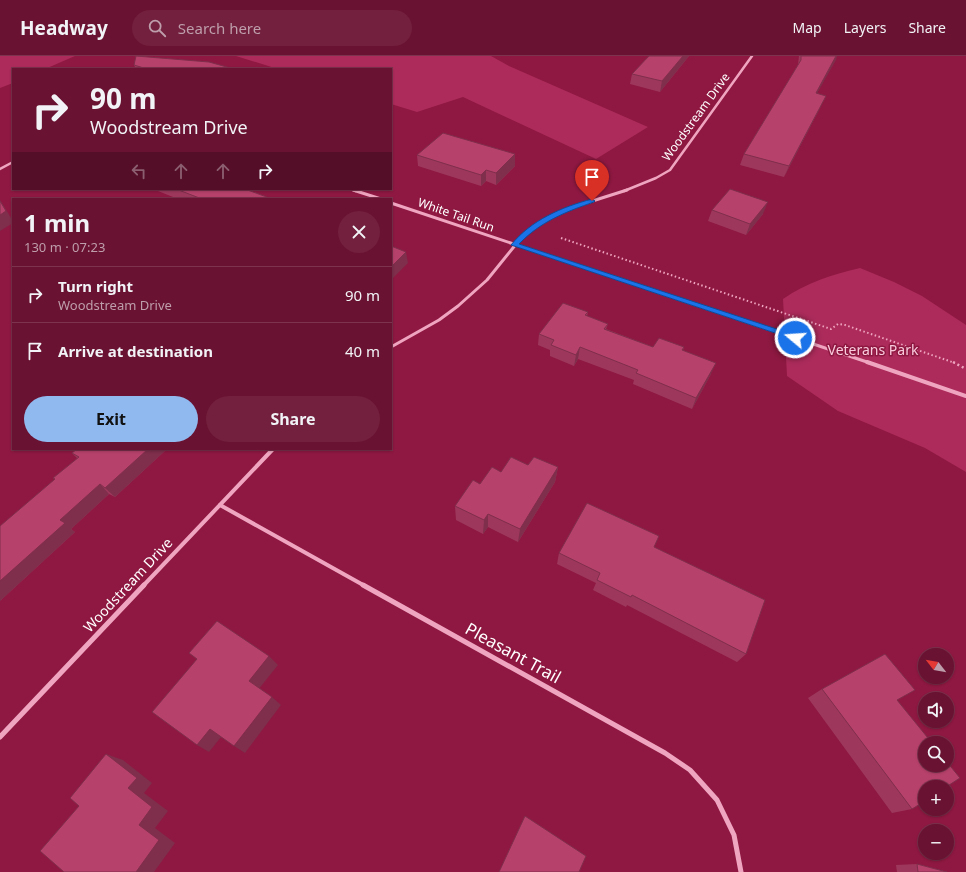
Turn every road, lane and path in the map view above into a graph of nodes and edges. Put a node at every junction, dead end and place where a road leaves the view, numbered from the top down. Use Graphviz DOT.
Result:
graph roads {
  1 [pos="752,56"];
  2 [pos="12,162"];
  3 [pos="0,168"];
  4 [pos="355,190"];
  5 [pos="377,198"];
  6 [pos="392,203"];
  7 [pos="561,238"];
  8 [pos="514,245"];
  9 [pos="392,346"];
  10 [pos="966,369"];
  11 [pos="966,396"];
  12 [pos="272,450"];
  13 [pos="220,505"];
  14 [pos="0,737"];
  15 [pos="741,872"];
  1 -- 8 [label="street, Woodstream Drive"];
  2 -- 3 [label="street"];
  4 -- 5 [label="street"];
  6 -- 8 [label="street, White Tail Run"];
  7 -- 10 [label="path"];
  8 -- 9 [label="street, Woodstream Drive"];
  8 -- 11 [label="street, White Tail Run"];
  12 -- 13 [label="street, Woodstream Drive"];
  13 -- 14 [label="street, Woodstream Drive"];
  13 -- 15 [label="street, Pleasant Trail"];
}
